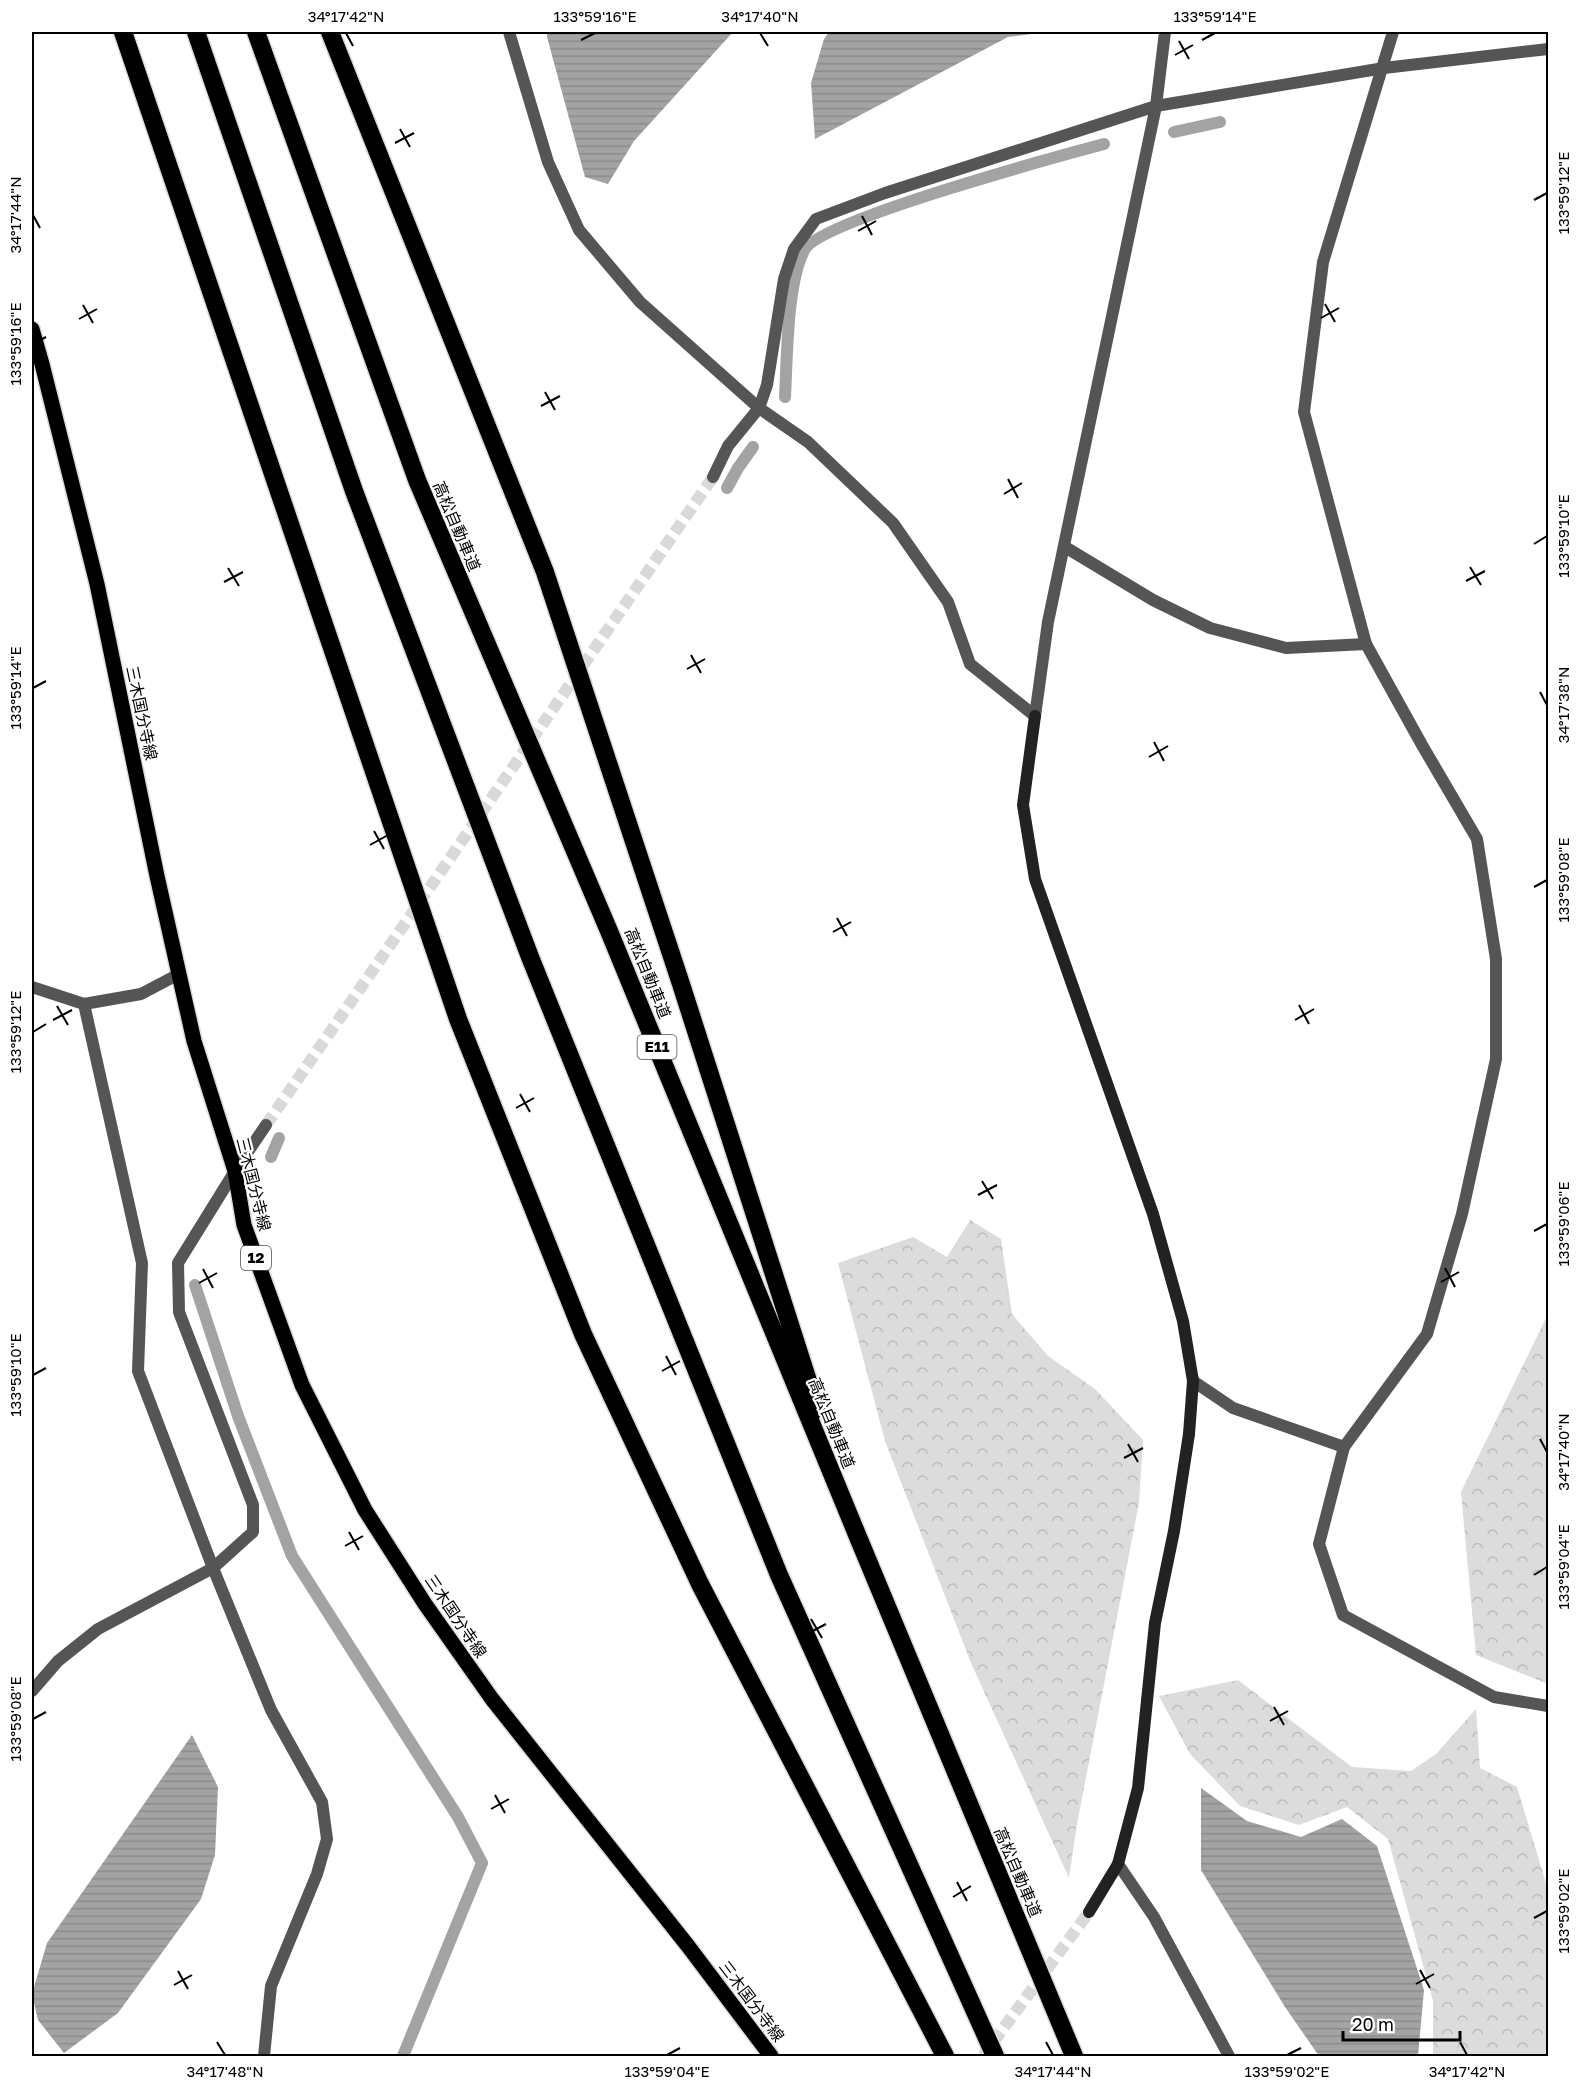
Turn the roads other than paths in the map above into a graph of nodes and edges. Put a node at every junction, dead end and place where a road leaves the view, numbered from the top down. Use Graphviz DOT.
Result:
graph roads {
  1 [pos="123,32"];
  2 [pos="196,32"];
  3 [pos="256,32"];
  4 [pos="330,32"];
  5 [pos="509,32"];
  6 [pos="1165,32"];
  7 [pos="1393,32"];
  8 [pos="1548,50"];
  9 [pos="1384,68"];
  10 [pos="1156,106"];
  11 [pos="32,329"];
  12 [pos="759,408"];
  13 [pos="713,477"];
  14 [pos="1065,547"];
  15 [pos="1366,644"];
  16 [pos="1035,716"];
  17 [pos="179,974"];
  18 [pos="32,987"];
  19 [pos="84,1004"];
  20 [pos="266,1125"];
  21 [pos="235,1171"];
  22 [pos="1193,1381"];
  23 [pos="1344,1448"];
  24 [pos="858,1538"];
  25 [pos="213,1568"];
  26 [pos="32,1691"];
  27 [pos="1548,1706"];
  28 [pos="1118,1864"];
  29 [pos="1089,1912"];
  30 [pos="264,2056"];
  31 [pos="771,2056"];
  32 [pos="945,2056"];
  33 [pos="995,2056"];
  34 [pos="1074,2056"];
  35 [pos="1229,2056"];
  1 -- 32 [label="highway"];
  2 -- 33 [label="highway"];
  3 -- 24 [label="highway, 高松自動車道 / E11"];
  4 -- 24 [label="highway"];
  5 -- 12 [label="street"];
  6 -- 10 [label="street"];
  7 -- 9 [label="street"];
  8 -- 9 [label="street"];
  9 -- 10 [label="street"];
  9 -- 15 [label="street"];
  10 -- 12 [label="street"];
  10 -- 14 [label="street"];
  11 -- 17 [label="main road, 三木国分寺線 / 12"];
  12 -- 13 [label="street"];
  12 -- 16 [label="street"];
  14 -- 15 [label="street"];
  14 -- 16 [label="street"];
  15 -- 23 [label="street"];
  16 -- 22 [label="street"];
  17 -- 19 [label="street"];
  17 -- 21 [label="main road, 三木国分寺線 / 12"];
  18 -- 19 [label="street"];
  19 -- 25 [label="street"];
  20 -- 21 [label="street"];
  21 -- 25 [label="street"];
  21 -- 31 [label="main road, 三木国分寺線 / 12"];
  22 -- 23 [label="street"];
  22 -- 28 [label="street"];
  23 -- 27 [label="street"];
  24 -- 34 [label="highway, 高松自動車道 / E11"];
  25 -- 26 [label="street"];
  25 -- 30 [label="street"];
  28 -- 29 [label="street"];
  28 -- 35 [label="street"];
}
